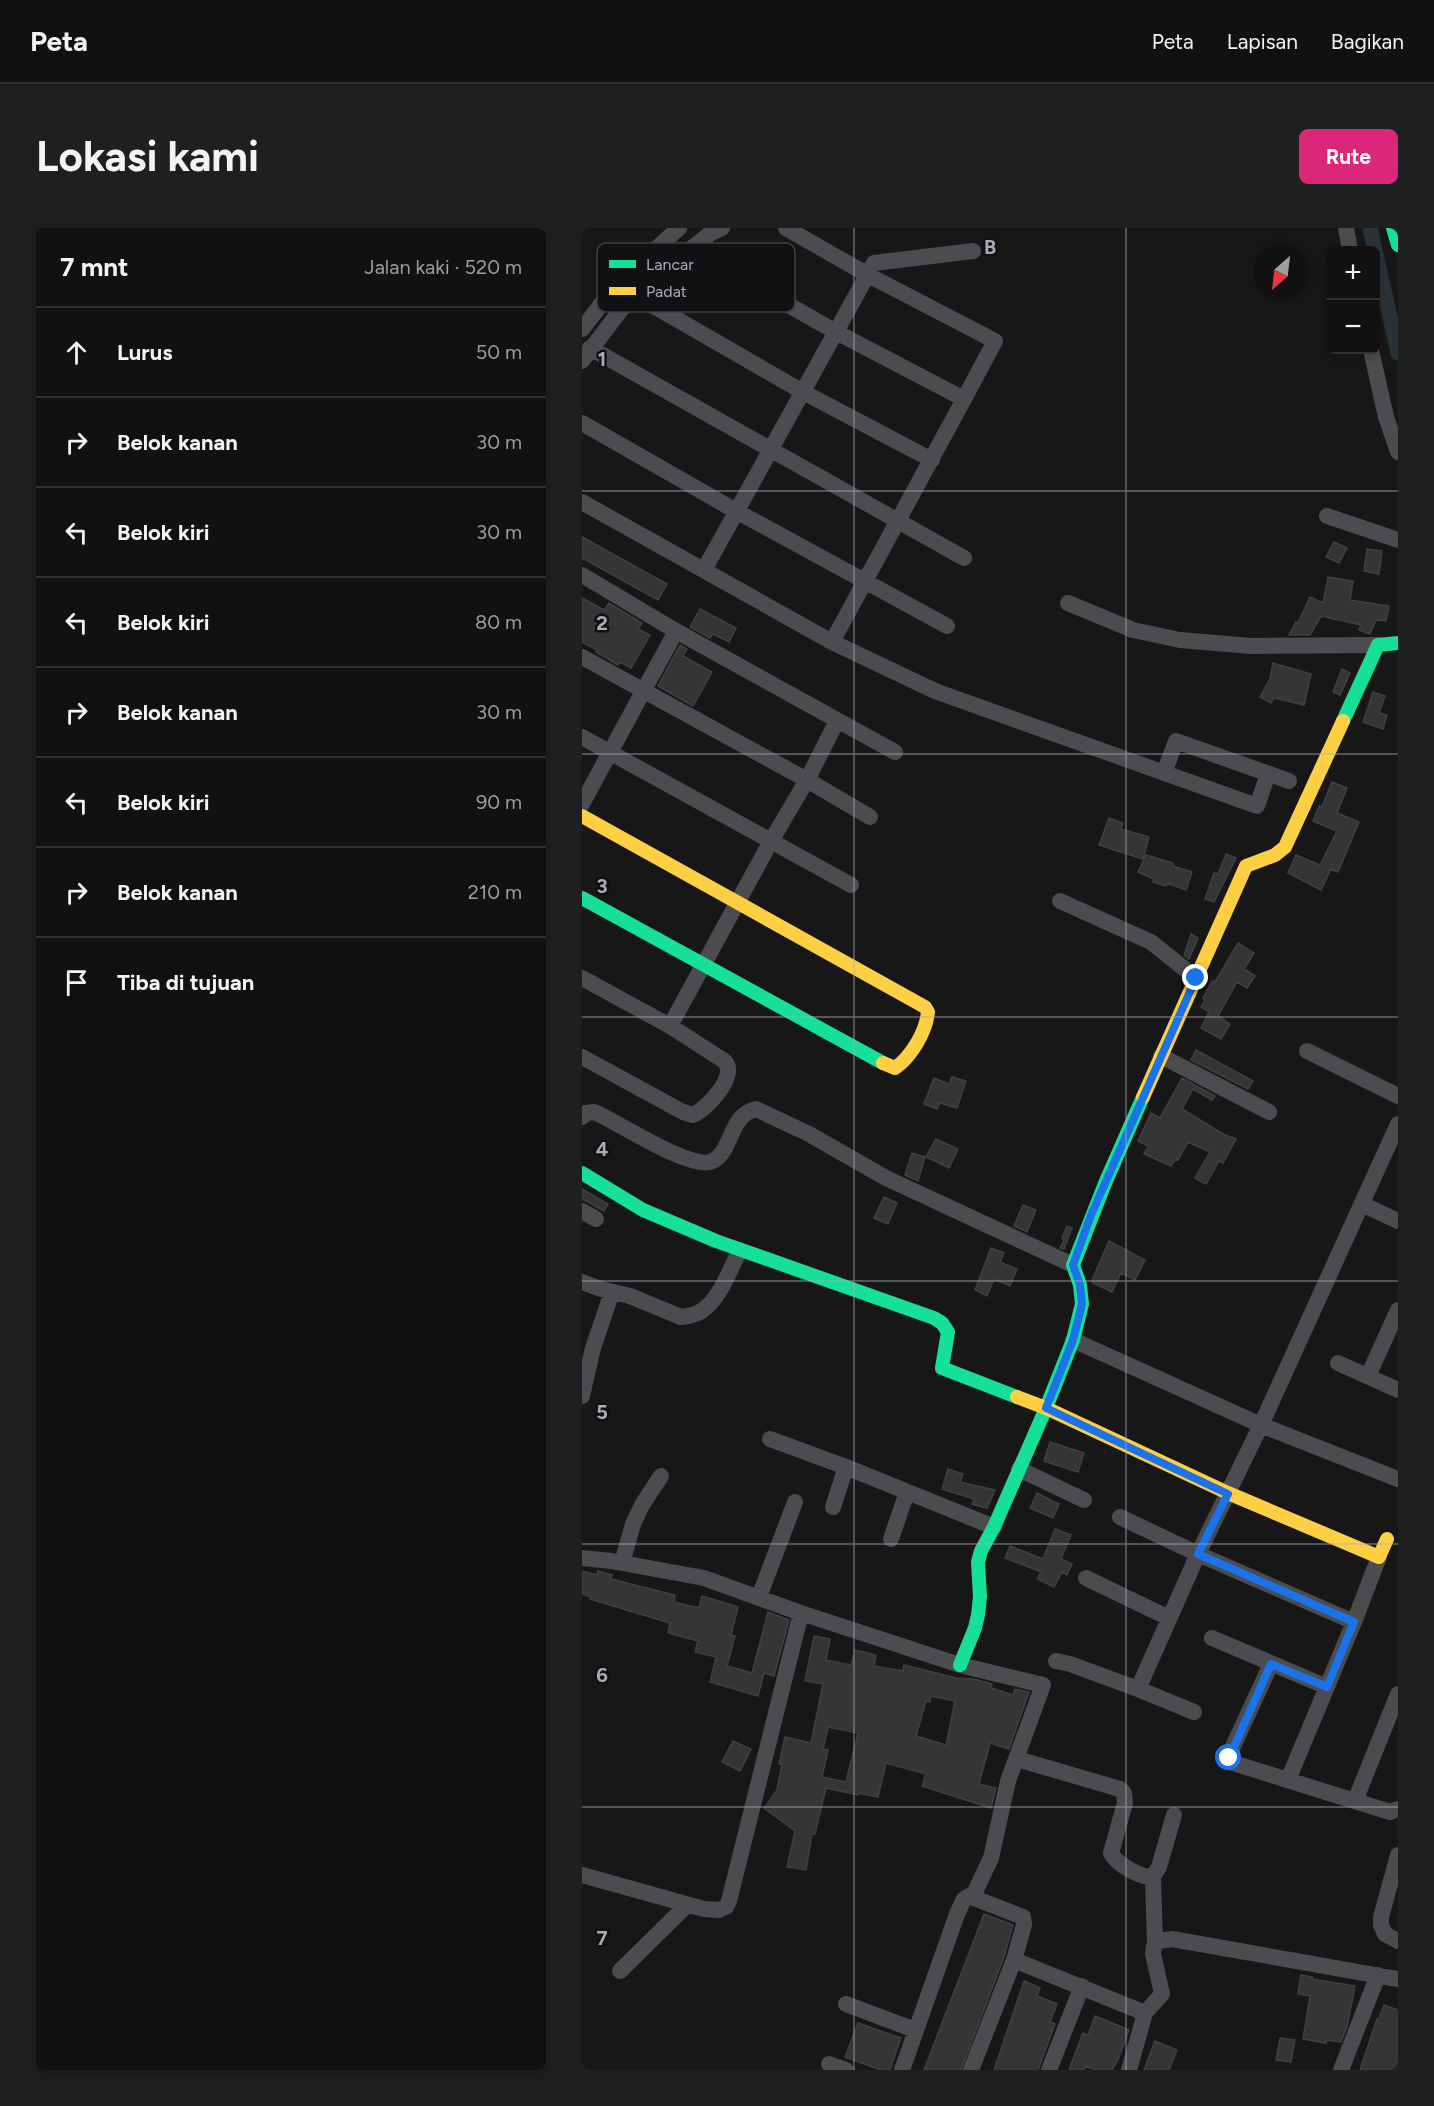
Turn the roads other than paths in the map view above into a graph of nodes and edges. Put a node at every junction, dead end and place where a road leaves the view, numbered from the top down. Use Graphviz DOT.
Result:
graph roads {
  1 [pos="679,228"];
  2 [pos="722,228"];
  3 [pos="786,228"];
  4 [pos="1346,228"];
  5 [pos="1392,228"];
  6 [pos="662,243"];
  7 [pos="699,243"];
  8 [pos="1398,245"];
  9 [pos="1349,246"];
  10 [pos="973,251"];
  11 [pos="868,275"];
  12 [pos="795,309"];
  13 [pos="597,310"];
  14 [pos="619,312"];
  15 [pos="664,312"];
  16 [pos="582,329"];
  17 [pos="836,332"];
  18 [pos="586,354"];
  19 [pos="1372,354"];
  20 [pos="802,392"];
  21 [pos="964,399"];
  22 [pos="582,423"];
  23 [pos="770,451"];
  24 [pos="1398,452"];
  25 [pos="932,460"];
  26 [pos="582,502"];
  27 [pos="736,511"];
  28 [pos="1327,516"];
  29 [pos="899,522"];
  30 [pos="1398,540"];
  31 [pos="964,558"];
  32 [pos="704,570"];
  33 [pos="582,575"];
  34 [pos="865,581"];
  35 [pos="1068,603"];
  36 [pos="947,626"];
  37 [pos="676,631"];
  38 [pos="832,642"];
  39 [pos="1398,643"];
  40 [pos="1378,645"];
  41 [pos="582,657"];
  42 [pos="643,692"];
  43 [pos="837,720"];
  44 [pos="582,737"];
  45 [pos="895,752"];
  46 [pos="610,753"];
  47 [pos="1164,773"];
  48 [pos="1268,774"];
  49 [pos="807,780"];
  50 [pos="1289,781"];
  51 [pos="582,804"];
  52 [pos="582,816"];
  53 [pos="870,817"];
  54 [pos="771,841"];
  55 [pos="851,885"];
  56 [pos="582,898"];
  57 [pos="1060,900"];
  58 [pos="737,902"];
  59 [pos="704,964"];
  60 [pos="582,978"];
  61 [pos="1196,978"];
  62 [pos="670,1026"];
  63 [pos="1307,1051"];
  64 [pos="1161,1056"];
  65 [pos="582,1057"];
  66 [pos="1398,1096"];
  67 [pos="1269,1112"];
  68 [pos="582,1118"];
  69 [pos="1398,1124"];
  70 [pos="582,1173"];
  71 [pos="1362,1204"];
  72 [pos="1398,1221"];
  73 [pos="740,1250"];
  74 [pos="1073,1265"];
  75 [pos="582,1282"];
  76 [pos="612,1292"];
  77 [pos="1398,1310"];
  78 [pos="1073,1340"];
  79 [pos="1338,1363"];
  80 [pos="1368,1376"];
  81 [pos="1398,1390"];
  82 [pos="582,1396"];
  83 [pos="1046,1408"];
  84 [pos="1261,1425"];
  85 [pos="770,1439"];
  86 [pos="846,1467"];
  87 [pos="1019,1469"];
  88 [pos="661,1476"];
  89 [pos="1398,1479"];
  90 [pos="907,1492"];
  91 [pos="1228,1494"];
  92 [pos="1084,1500"];
  93 [pos="795,1502"];
  94 [pos="833,1507"];
  95 [pos="1120,1517"];
  96 [pos="994,1527"];
  97 [pos="891,1539"];
  98 [pos="1388,1539"];
  99 [pos="1198,1554"];
  100 [pos="1379,1557"];
  101 [pos="582,1558"];
  102 [pos="622,1563"];
  103 [pos="1086,1578"];
  104 [pos="759,1597"];
  105 [pos="801,1613"];
  106 [pos="1169,1618"];
  107 [pos="1354,1622"];
  108 [pos="1212,1638"];
  109 [pos="1056,1661"];
  110 [pos="1271,1664"];
  111 [pos="960,1665"];
  112 [pos="1327,1687"];
  113 [pos="1138,1689"];
  114 [pos="1398,1694"];
  115 [pos="1194,1712"];
  116 [pos="1017,1759"];
  117 [pos="1288,1780"];
  118 [pos="1355,1801"];
  119 [pos="1398,1809"];
  120 [pos="1174,1815"];
  121 [pos="1398,1860"];
  122 [pos="582,1875"];
  123 [pos="1153,1876"];
  124 [pos="972,1896"];
  125 [pos="686,1906"];
  126 [pos="1398,1941"];
  127 [pos="1155,1944"];
  128 [pos="1014,1960"];
  129 [pos="620,1971"];
  130 [pos="1378,1975"];
  131 [pos="1398,1979"];
  132 [pos="1082,1986"];
  133 [pos="846,2004"];
  134 [pos="1145,2013"];
  135 [pos="915,2030"];
  136 [pos="829,2064"];
  137 [pos="846,2070"];
  138 [pos="902,2070"];
  139 [pos="971,2070"];
  140 [pos="1049,2070"];
  141 [pos="1129,2070"];
  142 [pos="1341,2070"];
  1 -- 6 [label="street"];
  2 -- 7 [label="street"];
  3 -- 11 [label="street"];
  4 -- 9 [label="street"];
  5 -- 8 [label="street"];
  10 -- 11 [label="street"];
  11 -- 17 [label="street"];
  11 -- 21 [label="street"];
  12 -- 17 [label="street"];
  13 -- 16 [label="street"];
  14 -- 18 [label="street"];
  15 -- 20 [label="street"];
  17 -- 20 [label="street"];
  17 -- 21 [label="street"];
  18 -- 23 [label="street"];
  19 -- 24 [label="street"];
  20 -- 23 [label="street"];
  20 -- 25 [label="street"];
  21 -- 25 [label="street"];
  22 -- 27 [label="street"];
  23 -- 27 [label="street"];
  23 -- 29 [label="street"];
  25 -- 29 [label="street"];
  26 -- 32 [label="street"];
  27 -- 32 [label="street"];
  27 -- 34 [label="street"];
  28 -- 30 [label="street"];
  29 -- 31 [label="street"];
  29 -- 34 [label="street"];
  32 -- 38 [label="street"];
  33 -- 37 [label="street"];
  34 -- 36 [label="street"];
  34 -- 38 [label="street"];
  35 -- 40 [label="street"];
  37 -- 42 [label="street"];
  37 -- 43 [label="street"];
  38 -- 47 [label="street"];
  39 -- 40 [label="street"];
  40 -- 61 [label="street"];
  41 -- 42 [label="street"];
  42 -- 46 [label="street"];
  42 -- 49 [label="street"];
  43 -- 45 [label="street"];
  43 -- 49 [label="street"];
  44 -- 46 [label="street"];
  46 -- 51 [label="street"];
  46 -- 54 [label="street"];
  47 -- 48 [label="street"];
  47 -- 48 [label="street"];
  48 -- 50 [label="street"];
  49 -- 53 [label="street"];
  49 -- 54 [label="street"];
  52 -- 58 [label="street"];
  54 -- 55 [label="street"];
  54 -- 58 [label="street"];
  56 -- 59 [label="street"];
  57 -- 61 [label="street"];
  58 -- 59 [label="street"];
  58 -- 59 [label="street"];
  59 -- 62 [label="street"];
  60 -- 62 [label="street"];
  61 -- 64 [label="street"];
  62 -- 65 [label="street"];
  63 -- 66 [label="street"];
  64 -- 67 [label="street"];
  64 -- 74 [label="street"];
  68 -- 74 [label="street"];
  69 -- 71 [label="street"];
  70 -- 73 [label="street"];
  71 -- 72 [label="street"];
  71 -- 84 [label="street"];
  73 -- 76 [label="street"];
  73 -- 83 [label="street"];
  74 -- 78 [label="street"];
  75 -- 76 [label="street"];
  76 -- 82 [label="street"];
  77 -- 80 [label="street"];
  78 -- 83 [label="street"];
  78 -- 84 [label="street"];
  79 -- 80 [label="street"];
  80 -- 81 [label="street"];
  83 -- 87 [label="street"];
  83 -- 91 [label="street"];
  84 -- 89 [label="street"];
  84 -- 91 [label="street"];
  85 -- 86 [label="street"];
  86 -- 90 [label="street"];
  86 -- 94 [label="street"];
  87 -- 92 [label="street"];
  87 -- 96 [label="street"];
  88 -- 102 [label="street"];
  90 -- 96 [label="street"];
  90 -- 97 [label="street"];
  91 -- 99 [label="street"];
  91 -- 100 [label="street"];
  93 -- 104 [label="street"];
  95 -- 99 [label="street"];
  96 -- 111 [label="street"];
  98 -- 100 [label="street"];
  99 -- 106 [label="street"];
  99 -- 107 [label="street"];
  100 -- 107 [label="street"];
  101 -- 102 [label="street"];
  102 -- 104 [label="street"];
  103 -- 106 [label="street"];
  104 -- 105 [label="street"];
  105 -- 111 [label="street"];
  105 -- 125 [label="street"];
  106 -- 113 [label="street"];
  107 -- 112 [label="street"];
  108 -- 110 [label="street"];
  109 -- 113 [label="street"];
  110 -- 112 [label="street"];
  110 -- 117 [label="street"];
  111 -- 116 [label="street"];
  112 -- 117 [label="street"];
  113 -- 115 [label="street"];
  114 -- 118 [label="street"];
  116 -- 123 [label="street"];
  116 -- 124 [label="street"];
  117 -- 118 [label="street"];
  118 -- 119 [label="street"];
  120 -- 123 [label="street"];
  121 -- 126 [label="street"];
  122 -- 125 [label="street"];
  123 -- 127 [label="street"];
  124 -- 128 [label="street"];
  124 -- 135 [label="street"];
  125 -- 129 [label="street"];
  127 -- 130 [label="street"];
  127 -- 134 [label="street"];
  128 -- 132 [label="street"];
  128 -- 139 [label="street"];
  130 -- 131 [label="street"];
  130 -- 142 [label="street"];
  132 -- 134 [label="street"];
  132 -- 140 [label="street"];
  133 -- 135 [label="street"];
  134 -- 141 [label="street"];
  135 -- 138 [label="street"];
  136 -- 137 [label="street"];
}
